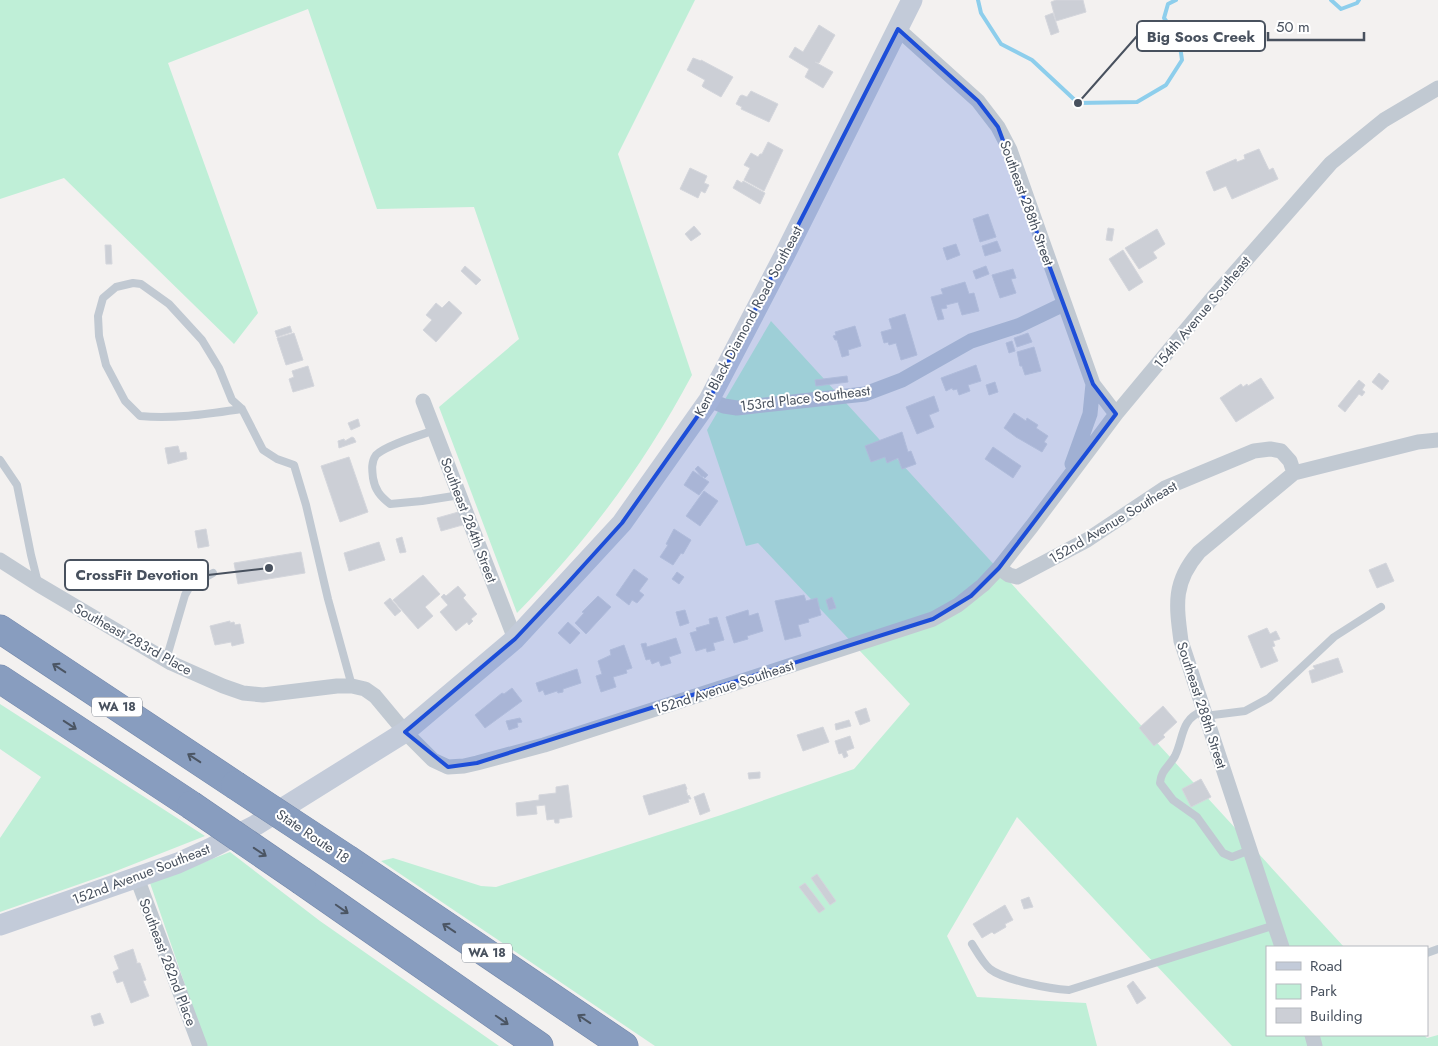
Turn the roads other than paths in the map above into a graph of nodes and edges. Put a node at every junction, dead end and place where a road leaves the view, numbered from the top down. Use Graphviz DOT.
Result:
graph roads {
  1 [pos="912,0"];
  2 [pos="898,29"];
  3 [pos="1438,88"];
  4 [pos="1064,304"];
  5 [pos="1093,384"];
  6 [pos="709,400"];
  7 [pos="423,401"];
  8 [pos="242,408"];
  9 [pos="1116,414"];
  10 [pos="435,430"];
  11 [pos="1438,440"];
  12 [pos="0,460"];
  13 [pos="1294,473"];
  14 [pos="1068,476"];
  15 [pos="460,495"];
  16 [pos="0,560"];
  17 [pos="999,568"];
  18 [pos="213,574"];
  19 [pos="39,585"];
  20 [pos="1381,607"];
  21 [pos="0,630"];
  22 [pos="515,639"];
  23 [pos="166,660"];
  24 [pos="0,679"];
  25 [pos="352,686"];
  26 [pos="1204,714"];
  27 [pos="405,732"];
  28 [pos="1250,850"];
  29 [pos="137,878"];
  30 [pos="0,925"];
  31 [pos="1275,925"];
  32 [pos="972,944"];
  33 [pos="1282,946"];
  34 [pos="200,1046"];
  35 [pos="539,1046"];
  36 [pos="624,1046"];
  1 -- 2 [label="street, Kent Black Diamond Road Southeast"];
  2 -- 4 [label="street, Southeast 288th Street"];
  2 -- 6 [label="street, Kent Black Diamond Road Southeast"];
  3 -- 9 [label="street, 154th Avenue Southeast"];
  4 -- 5 [label="street, Southeast 288th Street"];
  4 -- 6 [label="street, 153rd Place Southeast"];
  5 -- 9 [label="street, Southeast 288th Street"];
  5 -- 14 [label="street, Southeast 288th Street"];
  6 -- 22 [label="street, Kent Black Diamond Road Southeast"];
  7 -- 10 [label="street, Southeast 284th Street"];
  8 -- 8 [label="lane"];
  8 -- 25 [label="lane"];
  9 -- 14 [label="street, 154th Avenue Southeast"];
  10 -- 15 [label="street, Southeast 284th Street"];
  10 -- 15 [label="lane"];
  11 -- 13 [label="street"];
  12 -- 19 [label="lane"];
  13 -- 17 [label="street, 152nd Avenue Southeast"];
  13 -- 26 [label="street, Southeast 288th Street"];
  14 -- 17 [label="street, 154th Avenue Southeast"];
  15 -- 22 [label="street, Southeast 284th Street"];
  16 -- 19 [label="street, Southeast 283rd Place"];
  17 -- 27 [label="street, 152nd Avenue Southeast"];
  18 -- 23 [label="lane"];
  19 -- 23 [label="street, Southeast 283rd Place"];
  20 -- 26 [label="lane"];
  36 -- 21 [label="highway, State Route 18 / WA 18, one-way, bridge"];
  22 -- 27 [label="street, Kent Black Diamond Road Southeast"];
  23 -- 25 [label="street, Southeast 283rd Place"];
  24 -- 35 [label="highway, WA 18, one-way, bridge"];
  25 -- 27 [label="street, Southeast 283rd Place"];
  26 -- 28 [label="street, Southeast 288th Street"];
  26 -- 28 [label="lane"];
  27 -- 29 [label="street, 152nd Avenue Southeast"];
  28 -- 31 [label="street, Southeast 288th Street"];
  29 -- 30 [label="street, 152nd Avenue Southeast"];
  29 -- 34 [label="street, Southeast 282nd Place"];
  31 -- 32 [label="lane"];
  31 -- 33 [label="street, Southeast 288th Street"];
}
